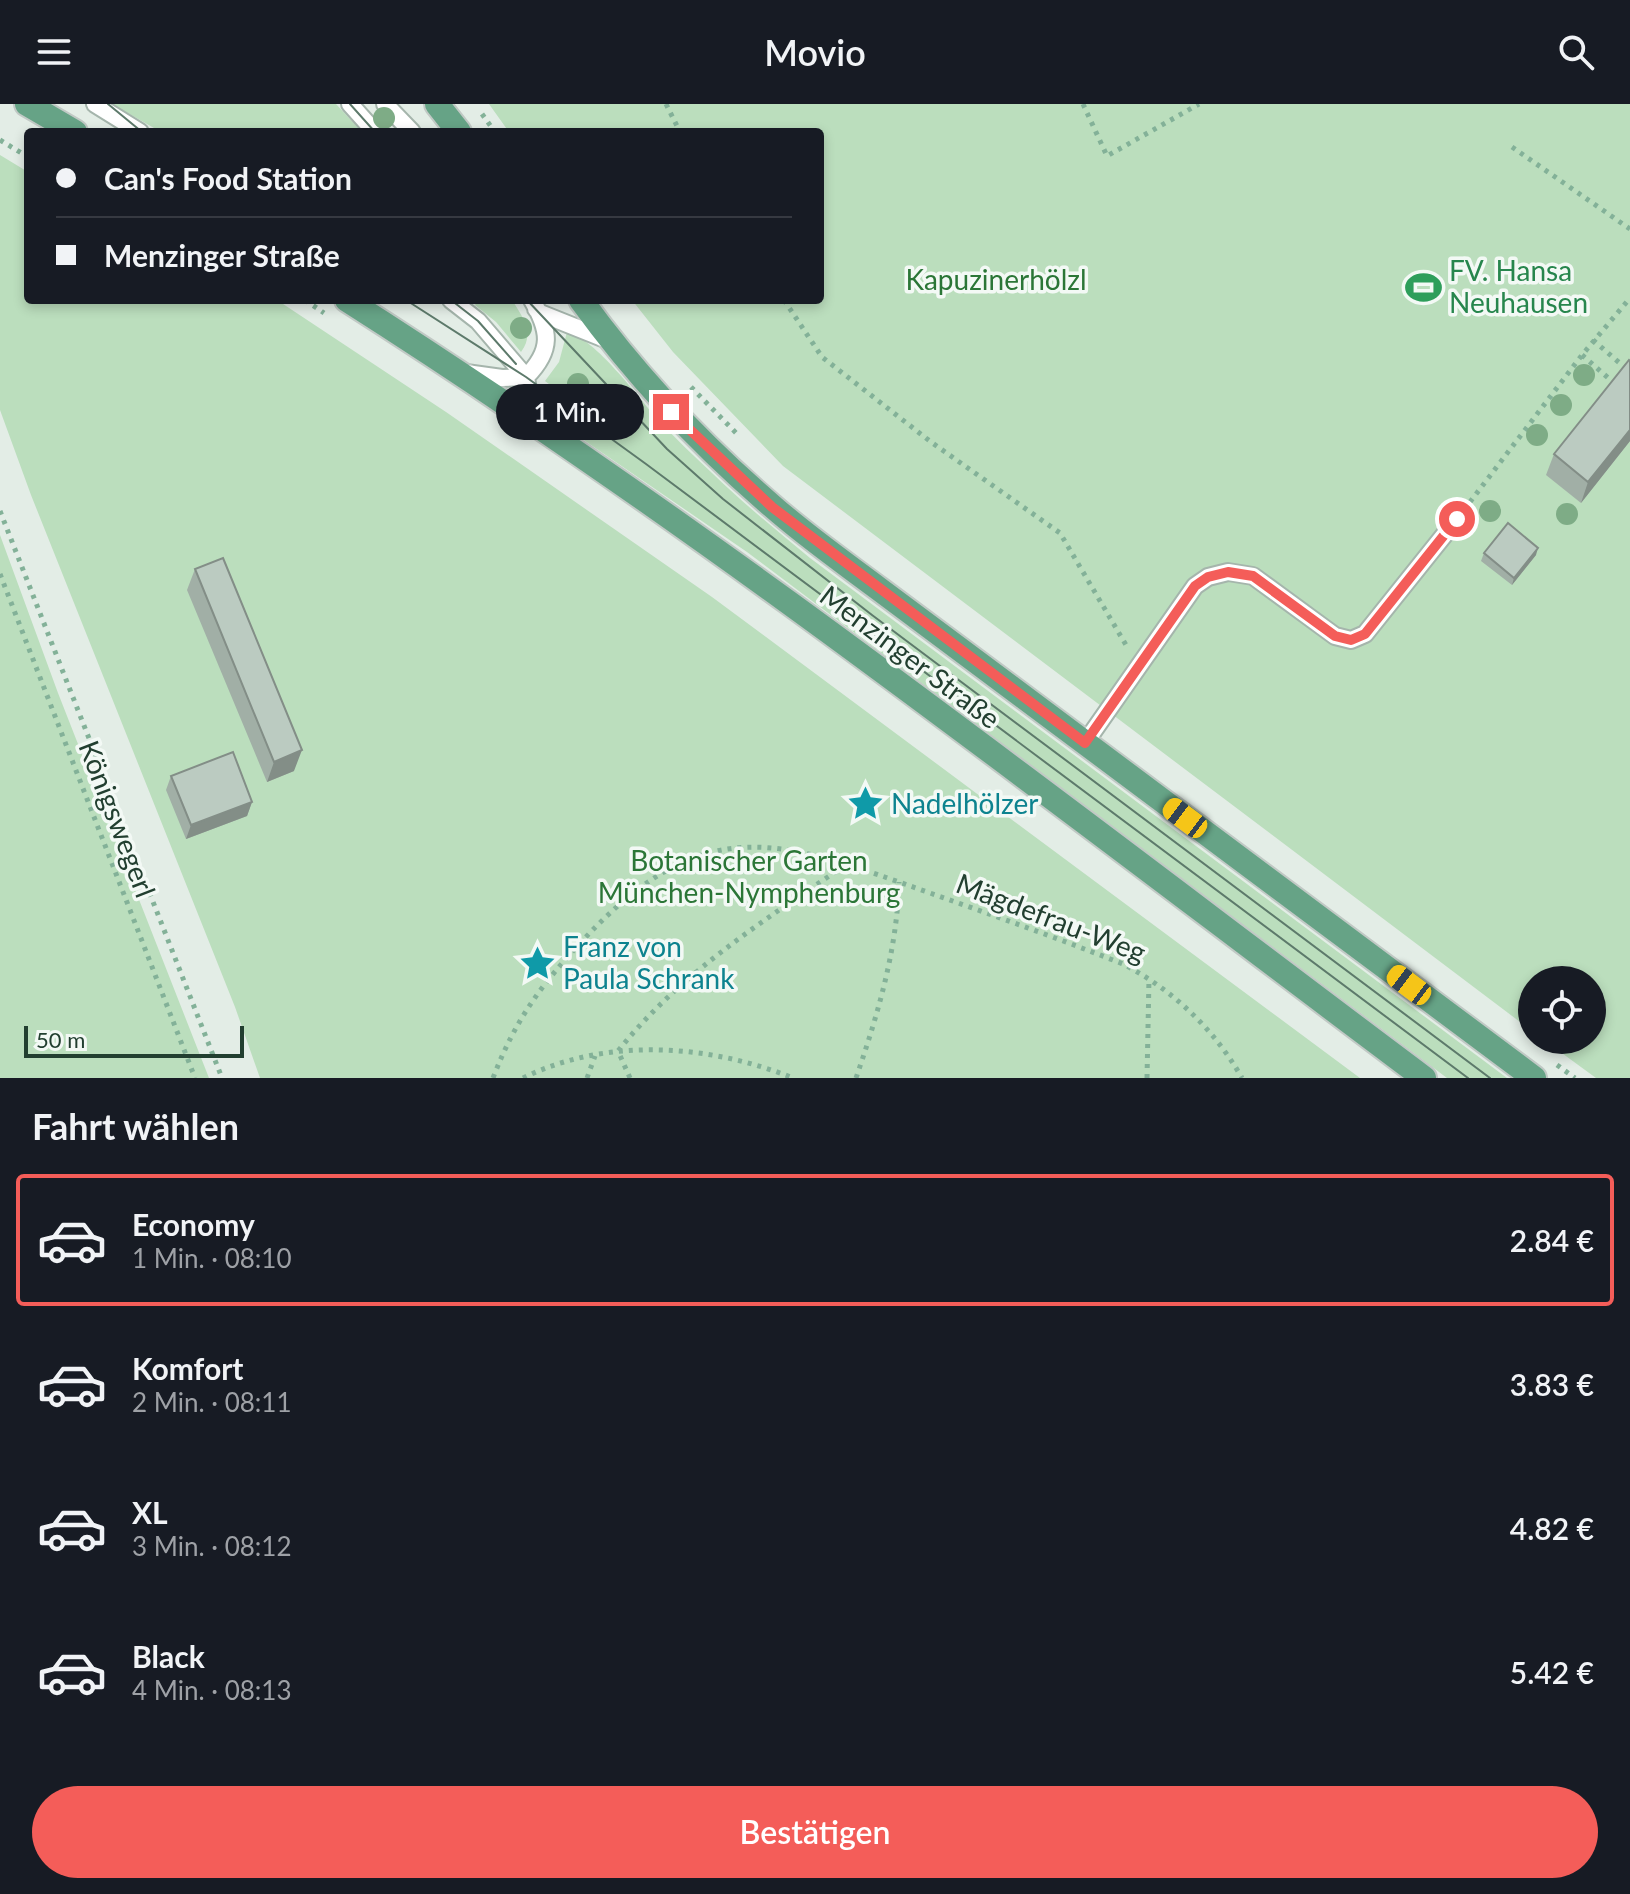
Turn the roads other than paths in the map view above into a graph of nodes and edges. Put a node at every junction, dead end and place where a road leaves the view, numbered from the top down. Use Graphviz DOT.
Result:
graph roads {
  1 [pos="27,104"];
  2 [pos="95,104"];
  3 [pos="350,104"];
  4 [pos="385,104"];
  5 [pos="437,104"];
  6 [pos="68,128"];
  7 [pos="134,128"];
  8 [pos="371,128"];
  9 [pos="408,128"];
  10 [pos="456,128"];
  11 [pos="456,304"];
  12 [pos="533,304"];
  13 [pos="584,304"];
  14 [pos="338,308"];
  15 [pos="611,341"];
  16 [pos="460,373"];
  17 [pos="526,377"];
  18 [pos="538,425"];
  19 [pos="1457,519"];
  20 [pos="1085,743"];
  21 [pos="1424,1078"];
  22 [pos="1534,1078"];
  1 -- 6 [label="main road"];
  2 -- 7 [label="lane"];
  3 -- 8 [label="lane"];
  4 -- 9 [label="lane"];
  5 -- 10 [label="main road"];
  11 -- 17 [label="lane"];
  12 -- 15 [label="lane"];
  12 -- 17 [label="lane"];
  13 -- 15 [label="main road, Menzinger Straße"];
  14 -- 16 [label="main road, Menzinger Straße"];
  15 -- 20 [label="main road, Menzinger Straße"];
  16 -- 17 [label="lane"];
  16 -- 18 [label="main road, Menzinger Straße"];
  17 -- 18 [label="lane"];
  18 -- 21 [label="main road, Menzinger Straße"];
  19 -- 20 [label="lane"];
  20 -- 22 [label="main road, Menzinger Straße"];
}
